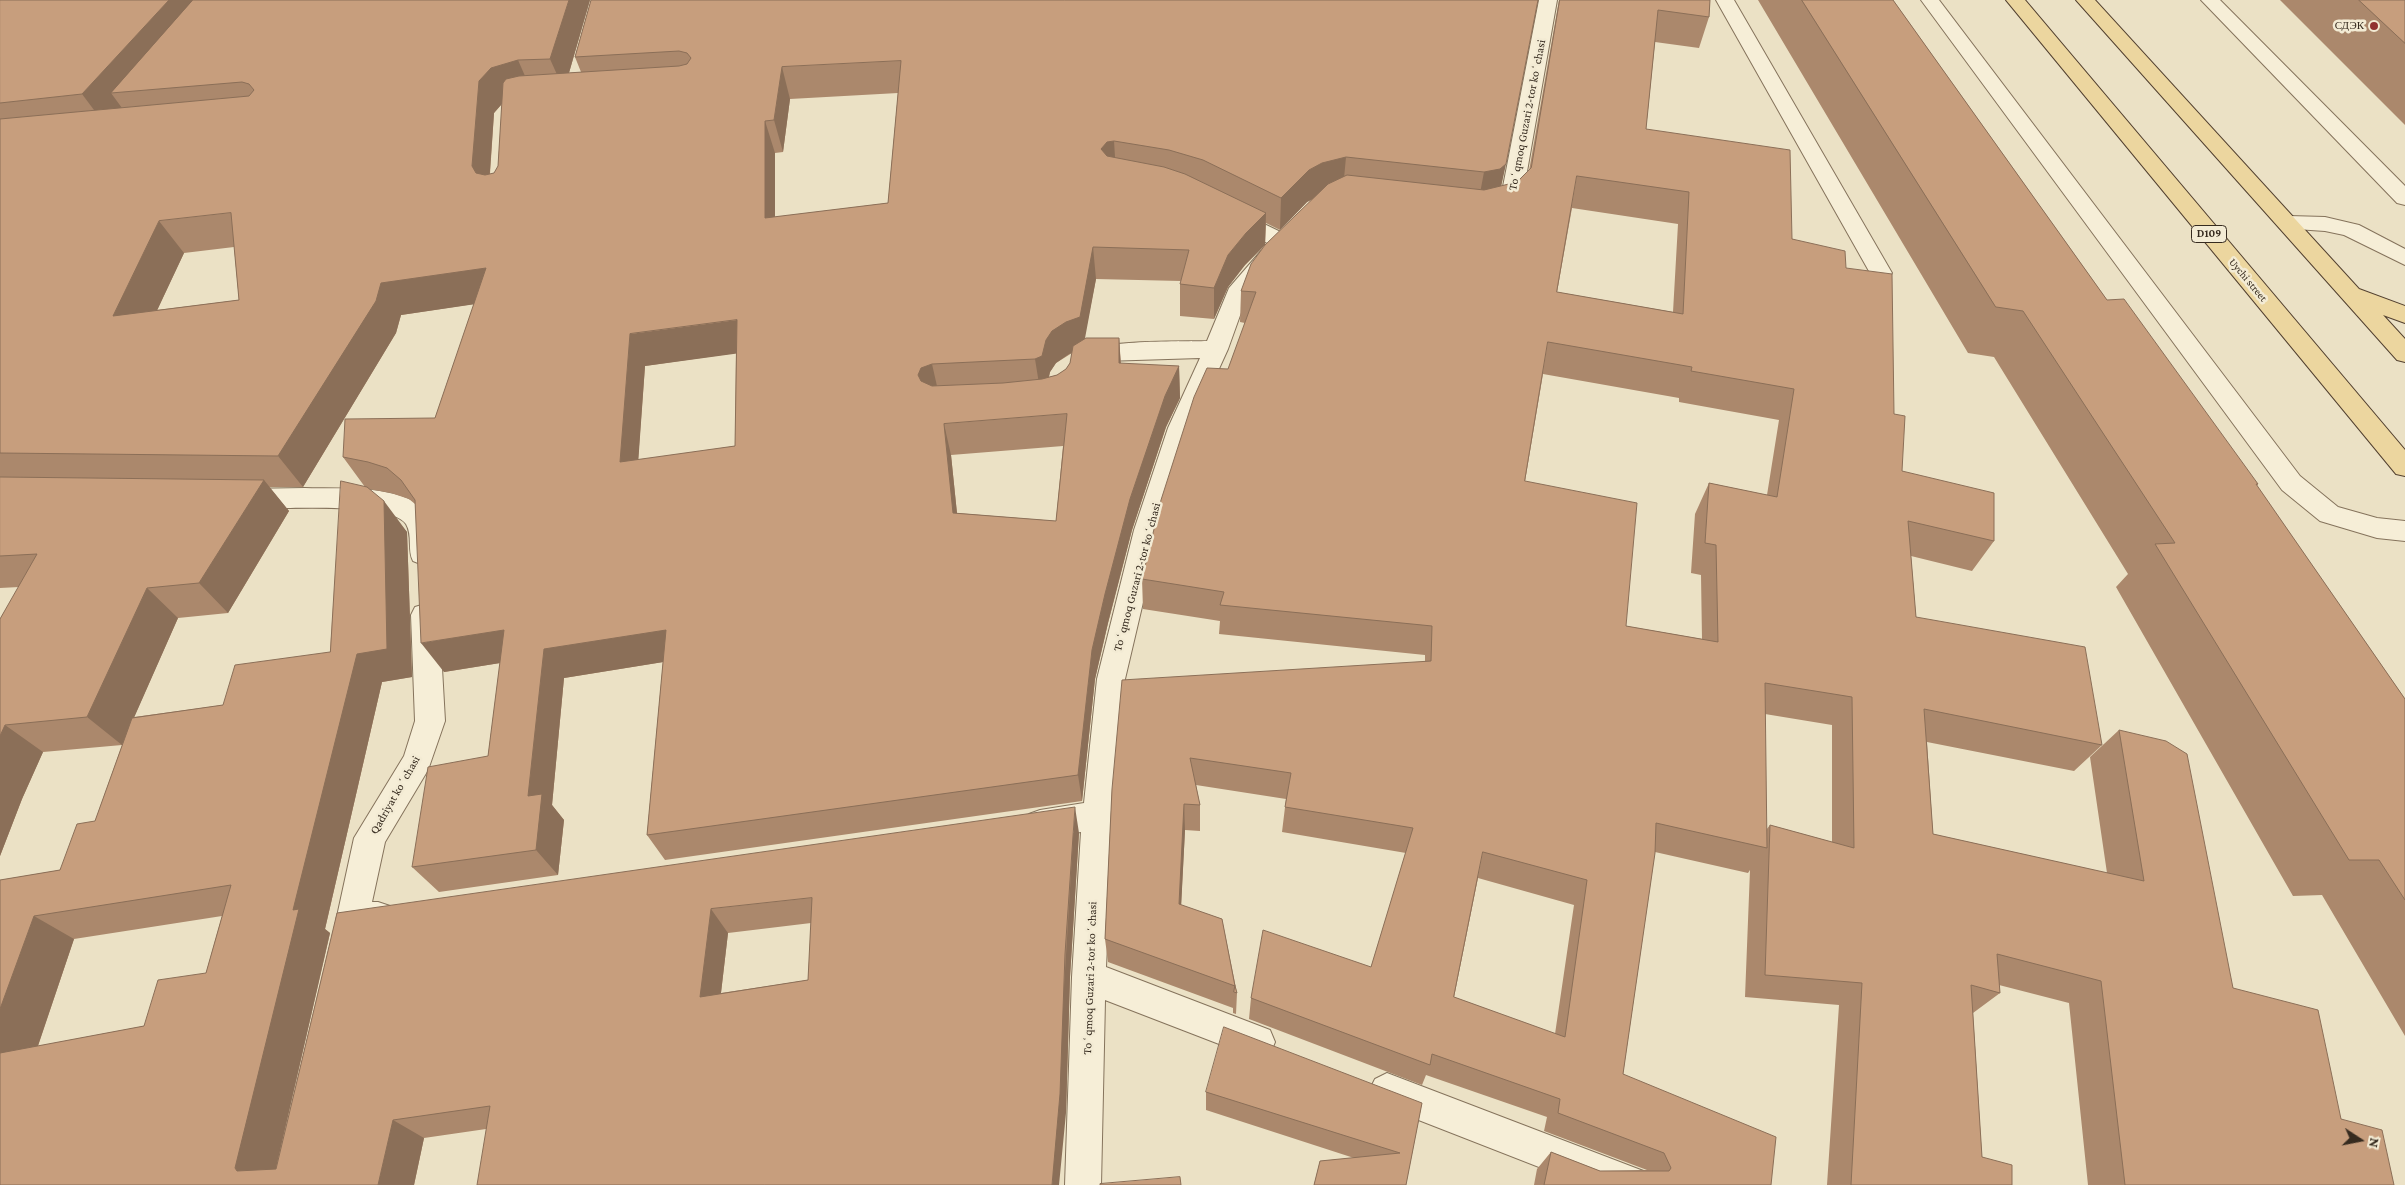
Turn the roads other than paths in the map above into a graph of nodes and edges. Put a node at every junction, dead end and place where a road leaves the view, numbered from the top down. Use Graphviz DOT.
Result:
graph roads {
  1 [pos="1548,0"];
  2 [pos="1725,0"];
  3 [pos="1930,0"];
  4 [pos="2015,0"];
  5 [pos="2085,0"];
  6 [pos="2210,0"];
  7 [pos="2405,198"];
  8 [pos="1211,206"];
  9 [pos="1469,212"];
  10 [pos="1303,222"];
  11 [pos="2289,223"];
  12 [pos="1283,242"];
  13 [pos="2405,258"];
  14 [pos="1881,272"];
  15 [pos="2352,294"];
  16 [pos="2405,315"];
  17 [pos="1216,349"];
  18 [pos="2405,354"];
  19 [pos="1064,372"];
  20 [pos="2405,466"];
  21 [pos="222,499"];
  22 [pos="2405,531"];
  23 [pos="1098,815"];
  24 [pos="1009,828"];
  25 [pos="402,914"];
  26 [pos="1089,977"];
  27 [pos="1283,1051"];
  28 [pos="1356,1080"];
  29 [pos="1083,1185"];
  30 [pos="1633,1185"];
  1 -- 9 [label="street, Toʻqmoq Guzari 2-tor koʻchasi"];
  2 -- 14 [label="street"];
  3 -- 22 [label="street"];
  4 -- 20 [label="main road, Uychi street / D109"];
  5 -- 11 [label="main road"];
  6 -- 7 [label="street"];
  8 -- 12 [label="street"];
  10 -- 12 [label="street, Toʻqmoq Guzari 2-tor koʻchasi"];
  11 -- 13 [label="street"];
  11 -- 15 [label="main road"];
  12 -- 17 [label="street, Toʻqmoq Guzari 2-tor koʻchasi"];
  15 -- 16 [label="main road"];
  15 -- 18 [label="main road"];
  17 -- 19 [label="street"];
  17 -- 23 [label="street, Toʻqmoq Guzari 2-tor koʻchasi"];
  21 -- 25 [label="street, Qadriyat koʻchasi"];
  23 -- 24 [label="street"];
  23 -- 26 [label="street, Toʻqmoq Guzari 2-tor koʻchasi"];
  26 -- 27 [label="street"];
  26 -- 29 [label="street, Toʻqmoq Guzari 2-tor koʻchasi"];
  28 -- 30 [label="street"];
}
